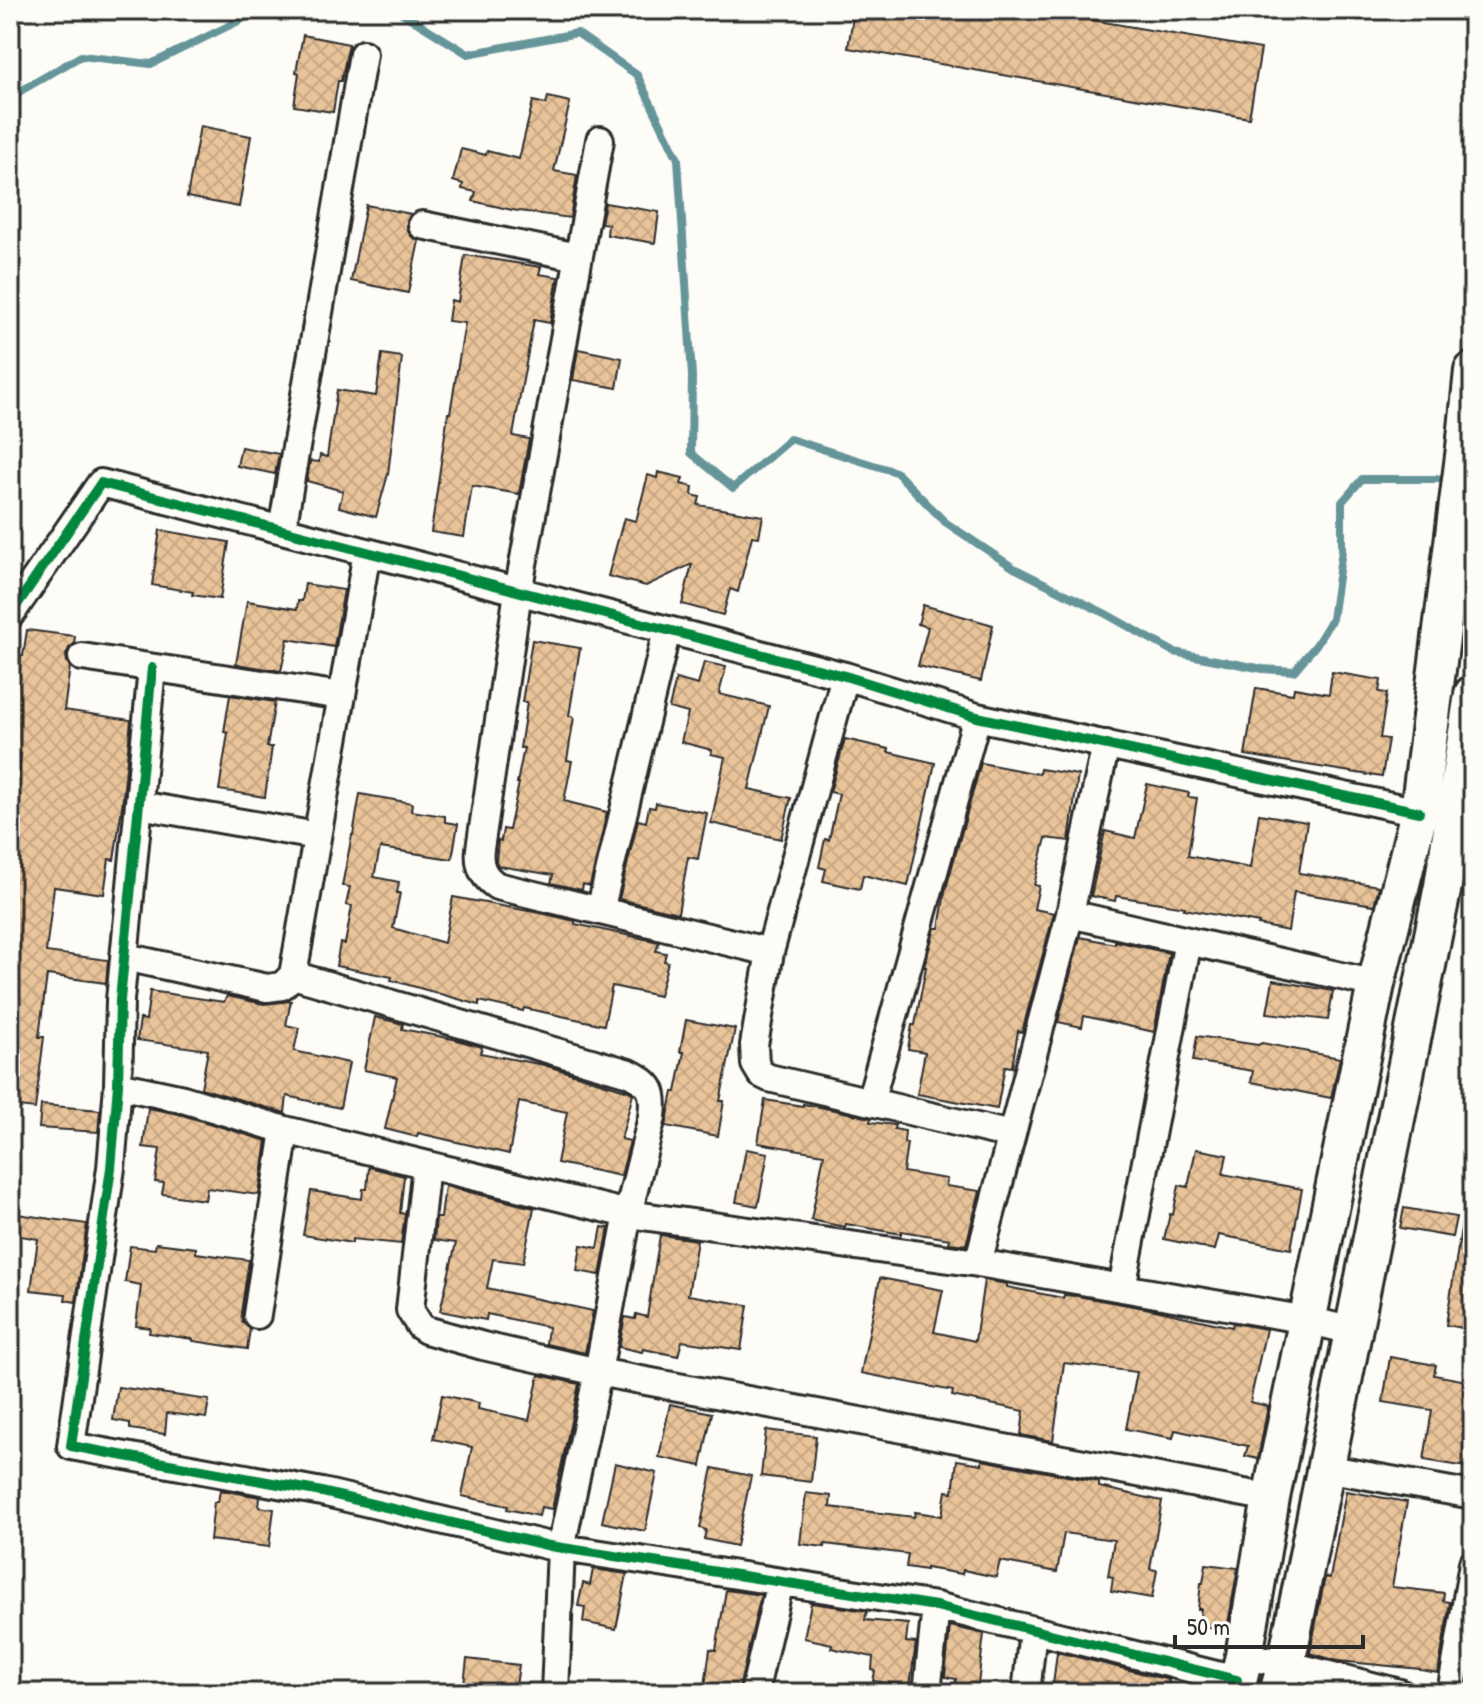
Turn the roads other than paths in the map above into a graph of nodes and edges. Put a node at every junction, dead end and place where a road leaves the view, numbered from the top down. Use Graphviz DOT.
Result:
graph roads {
  1 [pos="363,54"];
  2 [pos="600,140"];
  3 [pos="422,225"];
  4 [pos="578,257"];
  5 [pos="1473,371"];
  6 [pos="1466,491"];
  7 [pos="282,530"];
  8 [pos="367,552"];
  9 [pos="518,592"];
  10 [pos="10,615"];
  11 [pos="667,630"];
  12 [pos="82,657"];
  13 [pos="152,668"];
  14 [pos="845,676"];
  15 [pos="1473,694"];
  16 [pos="342,696"];
  17 [pos="977,717"];
  18 [pos="1106,744"];
  19 [pos="1467,775"];
  20 [pos="139,805"];
  21 [pos="1419,812"];
  22 [pos="317,836"];
  23 [pos="600,911"];
  24 [pos="1070,914"];
  25 [pos="1188,941"];
  26 [pos="770,952"];
  27 [pos="125,957"];
  28 [pos="293,975"];
  29 [pos="1376,984"];
  30 [pos="118,1085"];
  31 [pos="870,1102"];
  32 [pos="285,1130"];
  33 [pos="1011,1135"];
  34 [pos="426,1165"];
  35 [pos="628,1214"];
  36 [pos="978,1263"];
  37 [pos="1122,1288"];
  38 [pos="257,1315"];
  39 [pos="1307,1320"];
  40 [pos="1353,1331"];
  41 [pos="598,1372"];
  42 [pos="1325,1468"];
  43 [pos="1473,1495"];
  44 [pos="1271,1498"];
  45 [pos="561,1548"];
  46 [pos="1473,1563"];
  47 [pos="780,1582"];
  48 [pos="936,1606"];
  49 [pos="1033,1630"];
  50 [pos="1239,1677"];
  51 [pos="1282,1679"];
  52 [pos="555,1693"];
  53 [pos="754,1693"];
  54 [pos="927,1693"];
  55 [pos="1026,1693"];
  56 [pos="1400,1693"];
  57 [pos="1451,1693"];
  1 -- 7 [label="street"];
  2 -- 4 [label="street"];
  3 -- 4 [label="street"];
  4 -- 9 [label="street"];
  5 -- 6 [label="main road"];
  6 -- 21 [label="main road"];
  7 -- 8 [label="street"];
  7 -- 10 [label="street"];
  8 -- 9 [label="street"];
  8 -- 16 [label="street"];
  9 -- 11 [label="street"];
  9 -- 23 [label="street"];
  11 -- 14 [label="street"];
  11 -- 23 [label="street"];
  12 -- 13 [label="street"];
  13 -- 16 [label="street"];
  13 -- 20 [label="street"];
  14 -- 17 [label="street"];
  14 -- 26 [label="street"];
  15 -- 19 [label="main road"];
  16 -- 22 [label="street"];
  17 -- 18 [label="street"];
  17 -- 31 [label="street"];
  18 -- 21 [label="street"];
  18 -- 24 [label="street"];
  19 -- 40 [label="main road"];
  20 -- 22 [label="street"];
  20 -- 27 [label="street"];
  21 -- 29 [label="main road"];
  22 -- 28 [label="street"];
  23 -- 26 [label="street"];
  24 -- 25 [label="street"];
  24 -- 33 [label="street"];
  25 -- 29 [label="street"];
  25 -- 37 [label="street"];
  26 -- 31 [label="street"];
  27 -- 28 [label="street"];
  27 -- 30 [label="street"];
  28 -- 35 [label="street"];
  29 -- 39 [label="main road"];
  30 -- 32 [label="street"];
  30 -- 45 [label="street"];
  31 -- 33 [label="street"];
  32 -- 34 [label="street"];
  32 -- 38 [label="street"];
  33 -- 36 [label="street"];
  34 -- 35 [label="street"];
  34 -- 41 [label="street"];
  35 -- 36 [label="street"];
  35 -- 41 [label="street"];
  36 -- 37 [label="street"];
  37 -- 39 [label="street"];
  39 -- 40 [label="street"];
  39 -- 44 [label="main road"];
  40 -- 42 [label="main road"];
  41 -- 44 [label="street"];
  41 -- 45 [label="street"];
  42 -- 43 [label="street"];
  42 -- 51 [label="main road"];
  44 -- 50 [label="main road"];
  45 -- 47 [label="street"];
  45 -- 52 [label="street"];
  46 -- 57 [label="street"];
  47 -- 48 [label="street"];
  47 -- 53 [label="street"];
  48 -- 49 [label="street"];
  48 -- 54 [label="street"];
  49 -- 50 [label="street"];
  49 -- 55 [label="street"];
  50 -- 51 [label="street"];
  51 -- 56 [label="street"];
}
